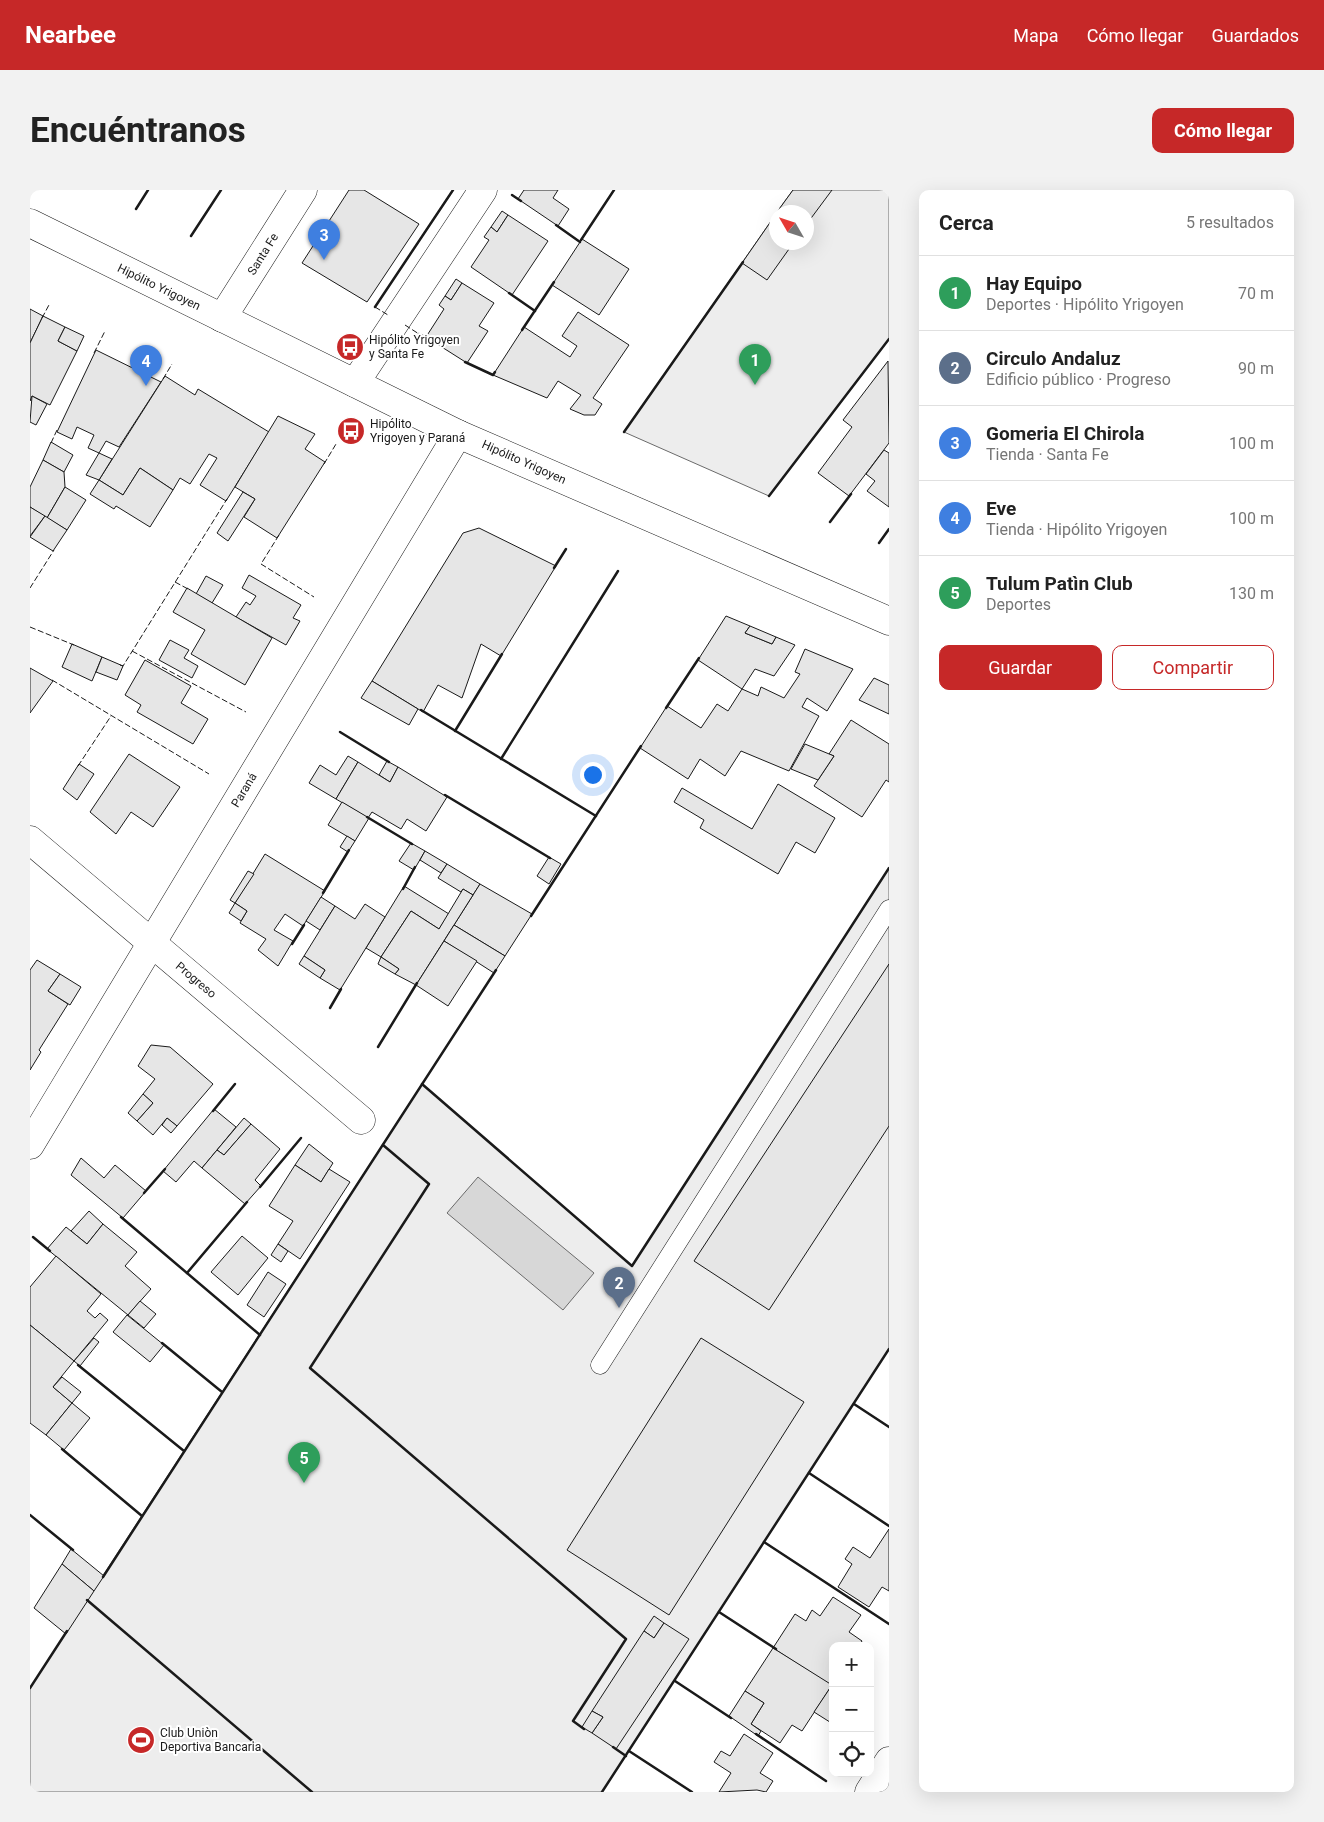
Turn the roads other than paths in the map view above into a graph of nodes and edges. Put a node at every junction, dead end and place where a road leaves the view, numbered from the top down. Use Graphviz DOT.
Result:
graph roads {
  1 [pos="303,190"];
  2 [pos="484,190"];
  3 [pos="30,224"];
  4 [pos="222,318"];
  5 [pos="355,383"];
  6 [pos="458,434"];
  7 [pos="889,621"];
  8 [pos="30,840"];
  9 [pos="889,909"];
  10 [pos="152,942"];
  11 [pos="361,1120"];
  12 [pos="30,1145"];
  13 [pos="600,1365"];
  14 [pos="889,1761"];
  15 [pos="869,1792"];
  1 -- 4 [label="street, Santa Fe"];
  2 -- 5 [label="street"];
  3 -- 4 [label="street, Hipólito Yrigoyen"];
  4 -- 5 [label="street, Hipólito Yrigoyen"];
  5 -- 6 [label="street, Hipólito Yrigoyen"];
  6 -- 7 [label="street, Hipólito Yrigoyen"];
  6 -- 10 [label="street, Paraná"];
  8 -- 10 [label="street, Progreso"];
  9 -- 13 [label="lane"];
  10 -- 11 [label="street, Progreso"];
  10 -- 12 [label="street, Paraná"];
  14 -- 15 [label="street"];
}
